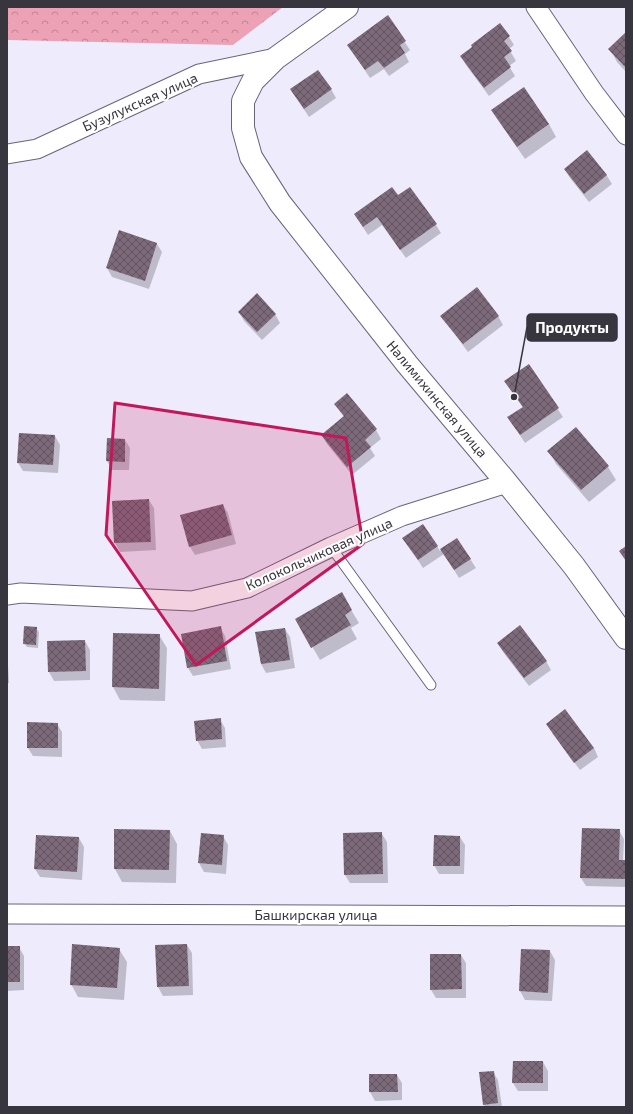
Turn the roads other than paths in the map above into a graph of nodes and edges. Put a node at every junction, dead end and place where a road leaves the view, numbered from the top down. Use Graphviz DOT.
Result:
graph roads {
  1 [pos="347,7"];
  2 [pos="536,7"];
  3 [pos="276,58"];
  4 [pos="626,135"];
  5 [pos="7,154"];
  6 [pos="251,157"];
  7 [pos="507,483"];
  8 [pos="331,547"];
  9 [pos="7,595"];
  10 [pos="626,638"];
  11 [pos="431,685"];
  12 [pos="7,914"];
  13 [pos="626,916"];
  1 -- 3 [label="street, Бузулукская улица"];
  2 -- 4 [label="street"];
  3 -- 5 [label="street, Бузулукская улица"];
  3 -- 6 [label="street, Бузулукская улица"];
  6 -- 7 [label="street, Налимихинская улица"];
  7 -- 8 [label="street, Колокольчиковая улица"];
  7 -- 10 [label="street, Налимихинская улица"];
  8 -- 9 [label="street, Колокольчиковая улица"];
  8 -- 11 [label="lane"];
  12 -- 13 [label="street, Башкирская улица"];
}
